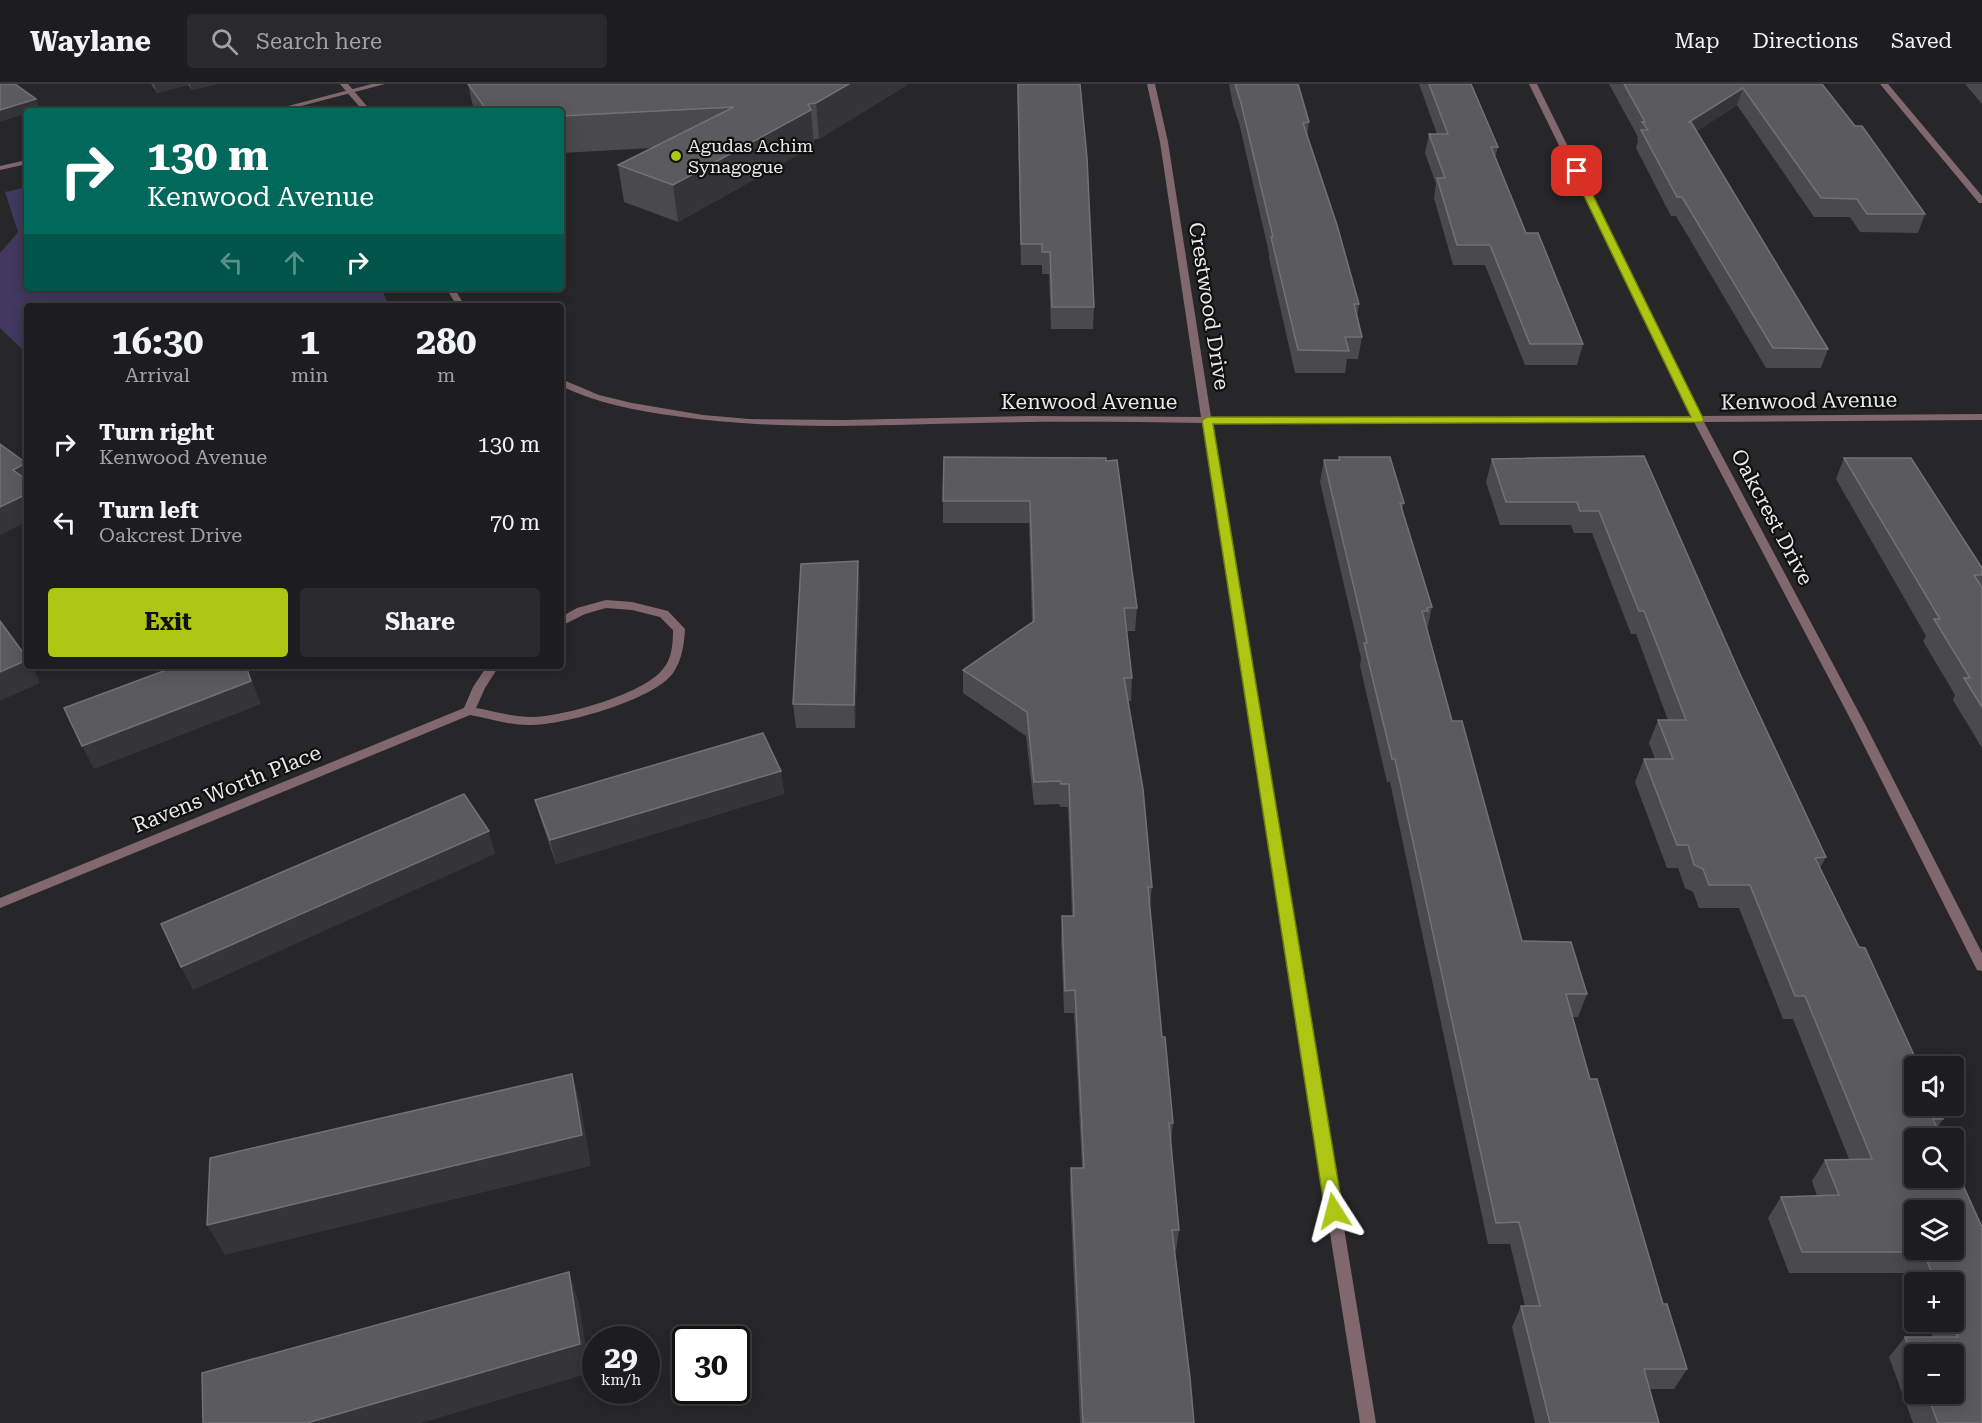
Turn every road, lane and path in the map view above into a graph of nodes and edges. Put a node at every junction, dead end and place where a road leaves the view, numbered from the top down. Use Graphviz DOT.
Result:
graph roads {
  1 [pos="344,84"];
  2 [pos="381,84"];
  3 [pos="1150,84"];
  4 [pos="1533,84"];
  5 [pos="1884,84"];
  6 [pos="350,93"];
  7 [pos="286,108"];
  8 [pos="364,108"];
  9 [pos="24,163"];
  10 [pos="0,168"];
  11 [pos="1982,201"];
  12 [pos="564,384"];
  13 [pos="1982,417"];
  14 [pos="1207,420"];
  15 [pos="1698,420"];
  16 [pos="564,620"];
  17 [pos="491,669"];
  18 [pos="469,711"];
  19 [pos="0,903"];
  20 [pos="1982,966"];
  21 [pos="1368,1423"];
  1 -- 6 [label="street"];
  2 -- 6 [label="street"];
  3 -- 14 [label="street, Crestwood Drive"];
  4 -- 15 [label="street, Oakcrest Drive"];
  5 -- 11 [label="street"];
  6 -- 7 [label="street"];
  6 -- 8 [label="street"];
  9 -- 10 [label="street"];
  12 -- 14 [label="street, Kenwood Avenue"];
  13 -- 15 [label="street, Kenwood Avenue"];
  14 -- 15 [label="street, Kenwood Avenue"];
  14 -- 21 [label="street, Crestwood Drive"];
  15 -- 20 [label="street, Oakcrest Drive"];
  16 -- 18 [label="street"];
  17 -- 18 [label="street"];
  18 -- 19 [label="street, Ravens Worth Place"];
}
